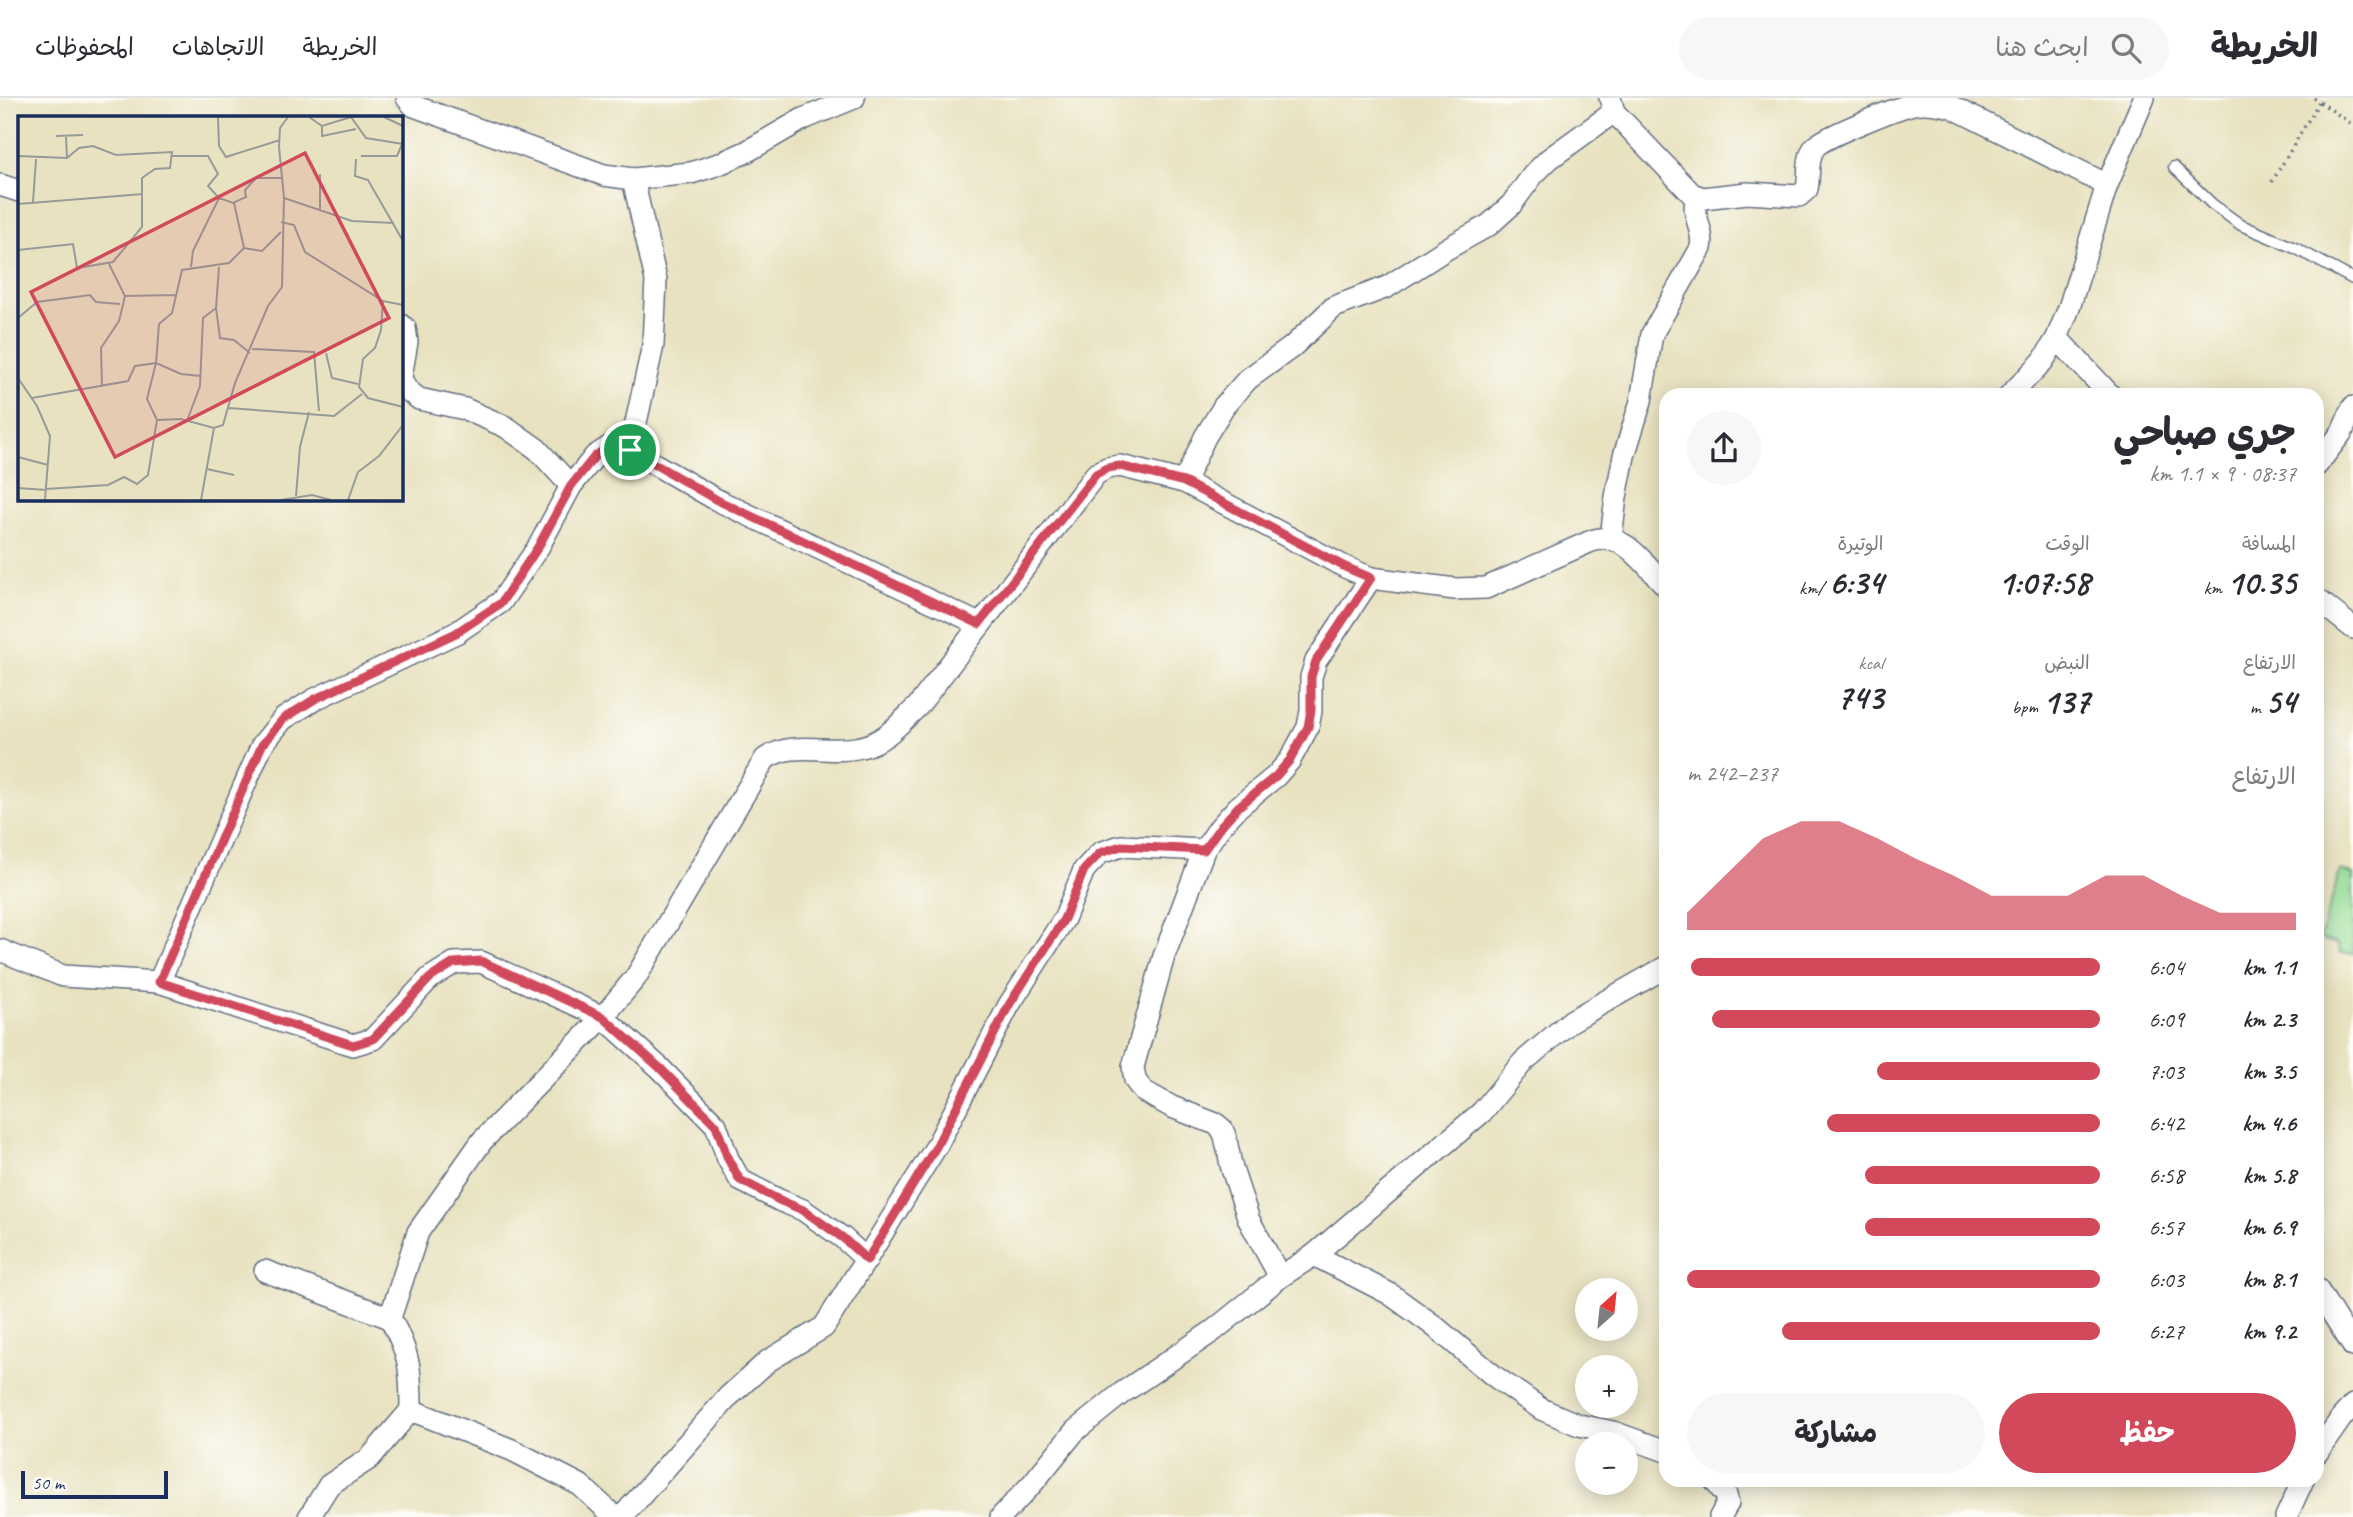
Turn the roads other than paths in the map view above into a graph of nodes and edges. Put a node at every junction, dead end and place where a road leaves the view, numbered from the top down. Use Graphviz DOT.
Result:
graph roads {
  1 [pos="408,98"];
  2 [pos="854,98"];
  3 [pos="2144,98"];
  4 [pos="1612,105"];
  5 [pos="2174,167"];
  6 [pos="633,179"];
  7 [pos="0,185"];
  8 [pos="2107,185"];
  9 [pos="18,191"];
  10 [pos="1697,196"];
  11 [pos="2353,279"];
  12 [pos="402,326"];
  13 [pos="2057,338"];
  14 [pos="402,371"];
  15 [pos="402,379"];
  16 [pos="2017,388"];
  17 [pos="2104,388"];
  18 [pos="2353,407"];
  19 [pos="630,450"];
  20 [pos="2324,456"];
  21 [pos="1184,482"];
  22 [pos="571,486"];
  23 [pos="1611,538"];
  24 [pos="1371,578"];
  25 [pos="1659,579"];
  26 [pos="2324,605"];
  27 [pos="979,624"];
  28 [pos="2353,628"];
  29 [pos="1204,850"];
  30 [pos="0,950"];
  31 [pos="1659,971"];
  32 [pos="159,982"];
  33 [pos="603,1017"];
  34 [pos="1314,1255"];
  35 [pos="867,1260"];
  36 [pos="265,1271"];
  37 [pos="1280,1277"];
  38 [pos="2324,1300"];
  39 [pos="390,1318"];
  40 [pos="2353,1346"];
  41 [pos="2353,1405"];
  42 [pos="411,1410"];
  43 [pos="2324,1443"];
  44 [pos="1659,1448"];
  45 [pos="1720,1487"];
  46 [pos="2300,1487"];
  47 [pos="309,1517"];
  48 [pos="615,1517"];
  49 [pos="622,1517"];
  50 [pos="1001,1517"];
  51 [pos="1720,1517"];
  52 [pos="2286,1517"];
  1 -- 6 [label="street"];
  2 -- 6 [label="street"];
  3 -- 8 [label="street"];
  4 -- 10 [label="street"];
  4 -- 21 [label="street"];
  5 -- 11 [label="lane"];
  6 -- 19 [label="street"];
  7 -- 9 [label="street"];
  8 -- 10 [label="street"];
  8 -- 13 [label="street"];
  10 -- 23 [label="street"];
  12 -- 14 [label="street"];
  13 -- 16 [label="street"];
  13 -- 17 [label="street"];
  15 -- 22 [label="street"];
  18 -- 20 [label="street"];
  19 -- 22 [label="street"];
  19 -- 27 [label="street"];
  21 -- 24 [label="street"];
  21 -- 27 [label="street"];
  22 -- 32 [label="street"];
  23 -- 24 [label="street"];
  23 -- 25 [label="street"];
  24 -- 29 [label="street"];
  26 -- 28 [label="street"];
  27 -- 33 [label="street"];
  29 -- 35 [label="street"];
  29 -- 37 [label="street"];
  30 -- 32 [label="street"];
  31 -- 34 [label="street"];
  32 -- 33 [label="street"];
  33 -- 35 [label="street"];
  33 -- 39 [label="street"];
  34 -- 37 [label="street"];
  34 -- 44 [label="street"];
  35 -- 49 [label="street"];
  36 -- 39 [label="street"];
  37 -- 50 [label="street"];
  38 -- 40 [label="street"];
  39 -- 42 [label="street"];
  41 -- 43 [label="street"];
  42 -- 47 [label="street"];
  42 -- 48 [label="street"];
  45 -- 51 [label="street"];
  46 -- 52 [label="street"];
}
